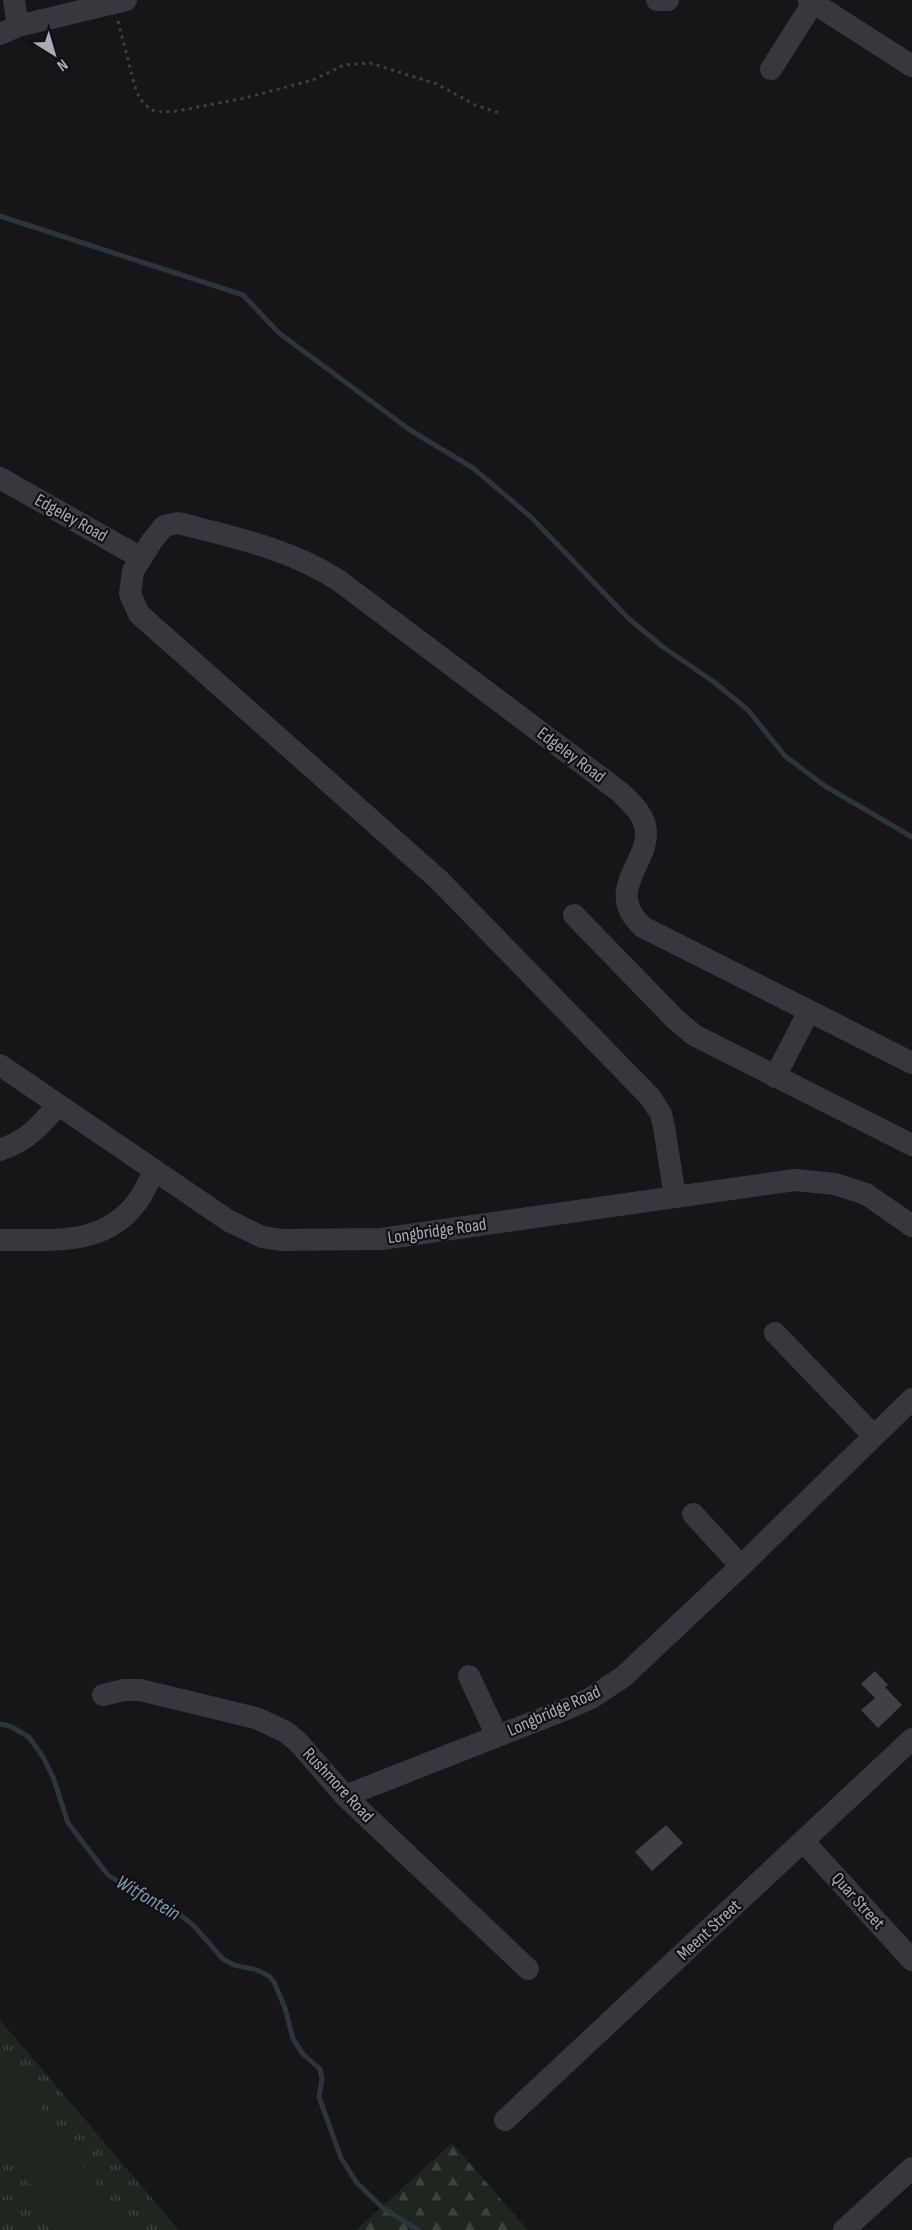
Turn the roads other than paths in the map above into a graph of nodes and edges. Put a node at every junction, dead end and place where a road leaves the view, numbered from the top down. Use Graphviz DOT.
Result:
graph roads {
  1 [pos="14,0"];
  2 [pos="657,0"];
  3 [pos="668,0"];
  4 [pos="121,1"];
  5 [pos="811,2"];
  6 [pos="9,30"];
  7 [pos="912,66"];
  8 [pos="771,69"];
  9 [pos="0,478"];
  10 [pos="141,558"];
  11 [pos="574,915"];
  12 [pos="809,1011"];
  13 [pos="912,1063"];
  14 [pos="0,1065"];
  15 [pos="775,1077"];
  16 [pos="58,1105"];
  17 [pos="912,1145"];
  18 [pos="0,1150"];
  19 [pos="155,1171"];
  20 [pos="675,1197"];
  21 [pos="912,1226"];
  22 [pos="0,1240"];
  23 [pos="775,1333"];
  24 [pos="912,1399"];
  25 [pos="873,1436"];
  26 [pos="693,1514"];
  27 [pos="741,1566"];
  28 [pos="468,1676"];
  29 [pos="103,1695"];
  30 [pos="497,1736"];
  31 [pos="912,1739"];
  32 [pos="345,1796"];
  33 [pos="804,1842"];
  34 [pos="912,1960"];
  35 [pos="528,1969"];
  36 [pos="505,2120"];
  37 [pos="912,2168"];
  38 [pos="844,2230"];
  1 -- 6 [label="street"];
  2 -- 3 [label="street"];
  4 -- 6 [label="street"];
  5 -- 7 [label="street"];
  5 -- 8 [label="street"];
  9 -- 10 [label="street, Edgeley Road"];
  10 -- 12 [label="street, Edgeley Road"];
  10 -- 20 [label="street, Edgeley Road"];
  11 -- 15 [label="street"];
  12 -- 13 [label="street, Edgeley Road"];
  12 -- 15 [label="street"];
  14 -- 16 [label="street, Longbridge Road"];
  15 -- 17 [label="street"];
  16 -- 18 [label="street"];
  16 -- 19 [label="street, Longbridge Road"];
  19 -- 20 [label="street, Longbridge Road"];
  19 -- 22 [label="street"];
  20 -- 21 [label="street, Longbridge Road"];
  23 -- 25 [label="street"];
  24 -- 25 [label="street, Longbridge Road"];
  25 -- 27 [label="street, Longbridge Road"];
  26 -- 27 [label="street"];
  27 -- 30 [label="street, Longbridge Road"];
  28 -- 30 [label="street"];
  29 -- 32 [label="street, Rushmore Road"];
  30 -- 32 [label="street, Longbridge Road"];
  31 -- 33 [label="street, Meent Street"];
  32 -- 35 [label="street, Rushmore Road"];
  33 -- 34 [label="street, Quar Street"];
  33 -- 36 [label="street, Meent Street"];
  37 -- 38 [label="street"];
}
